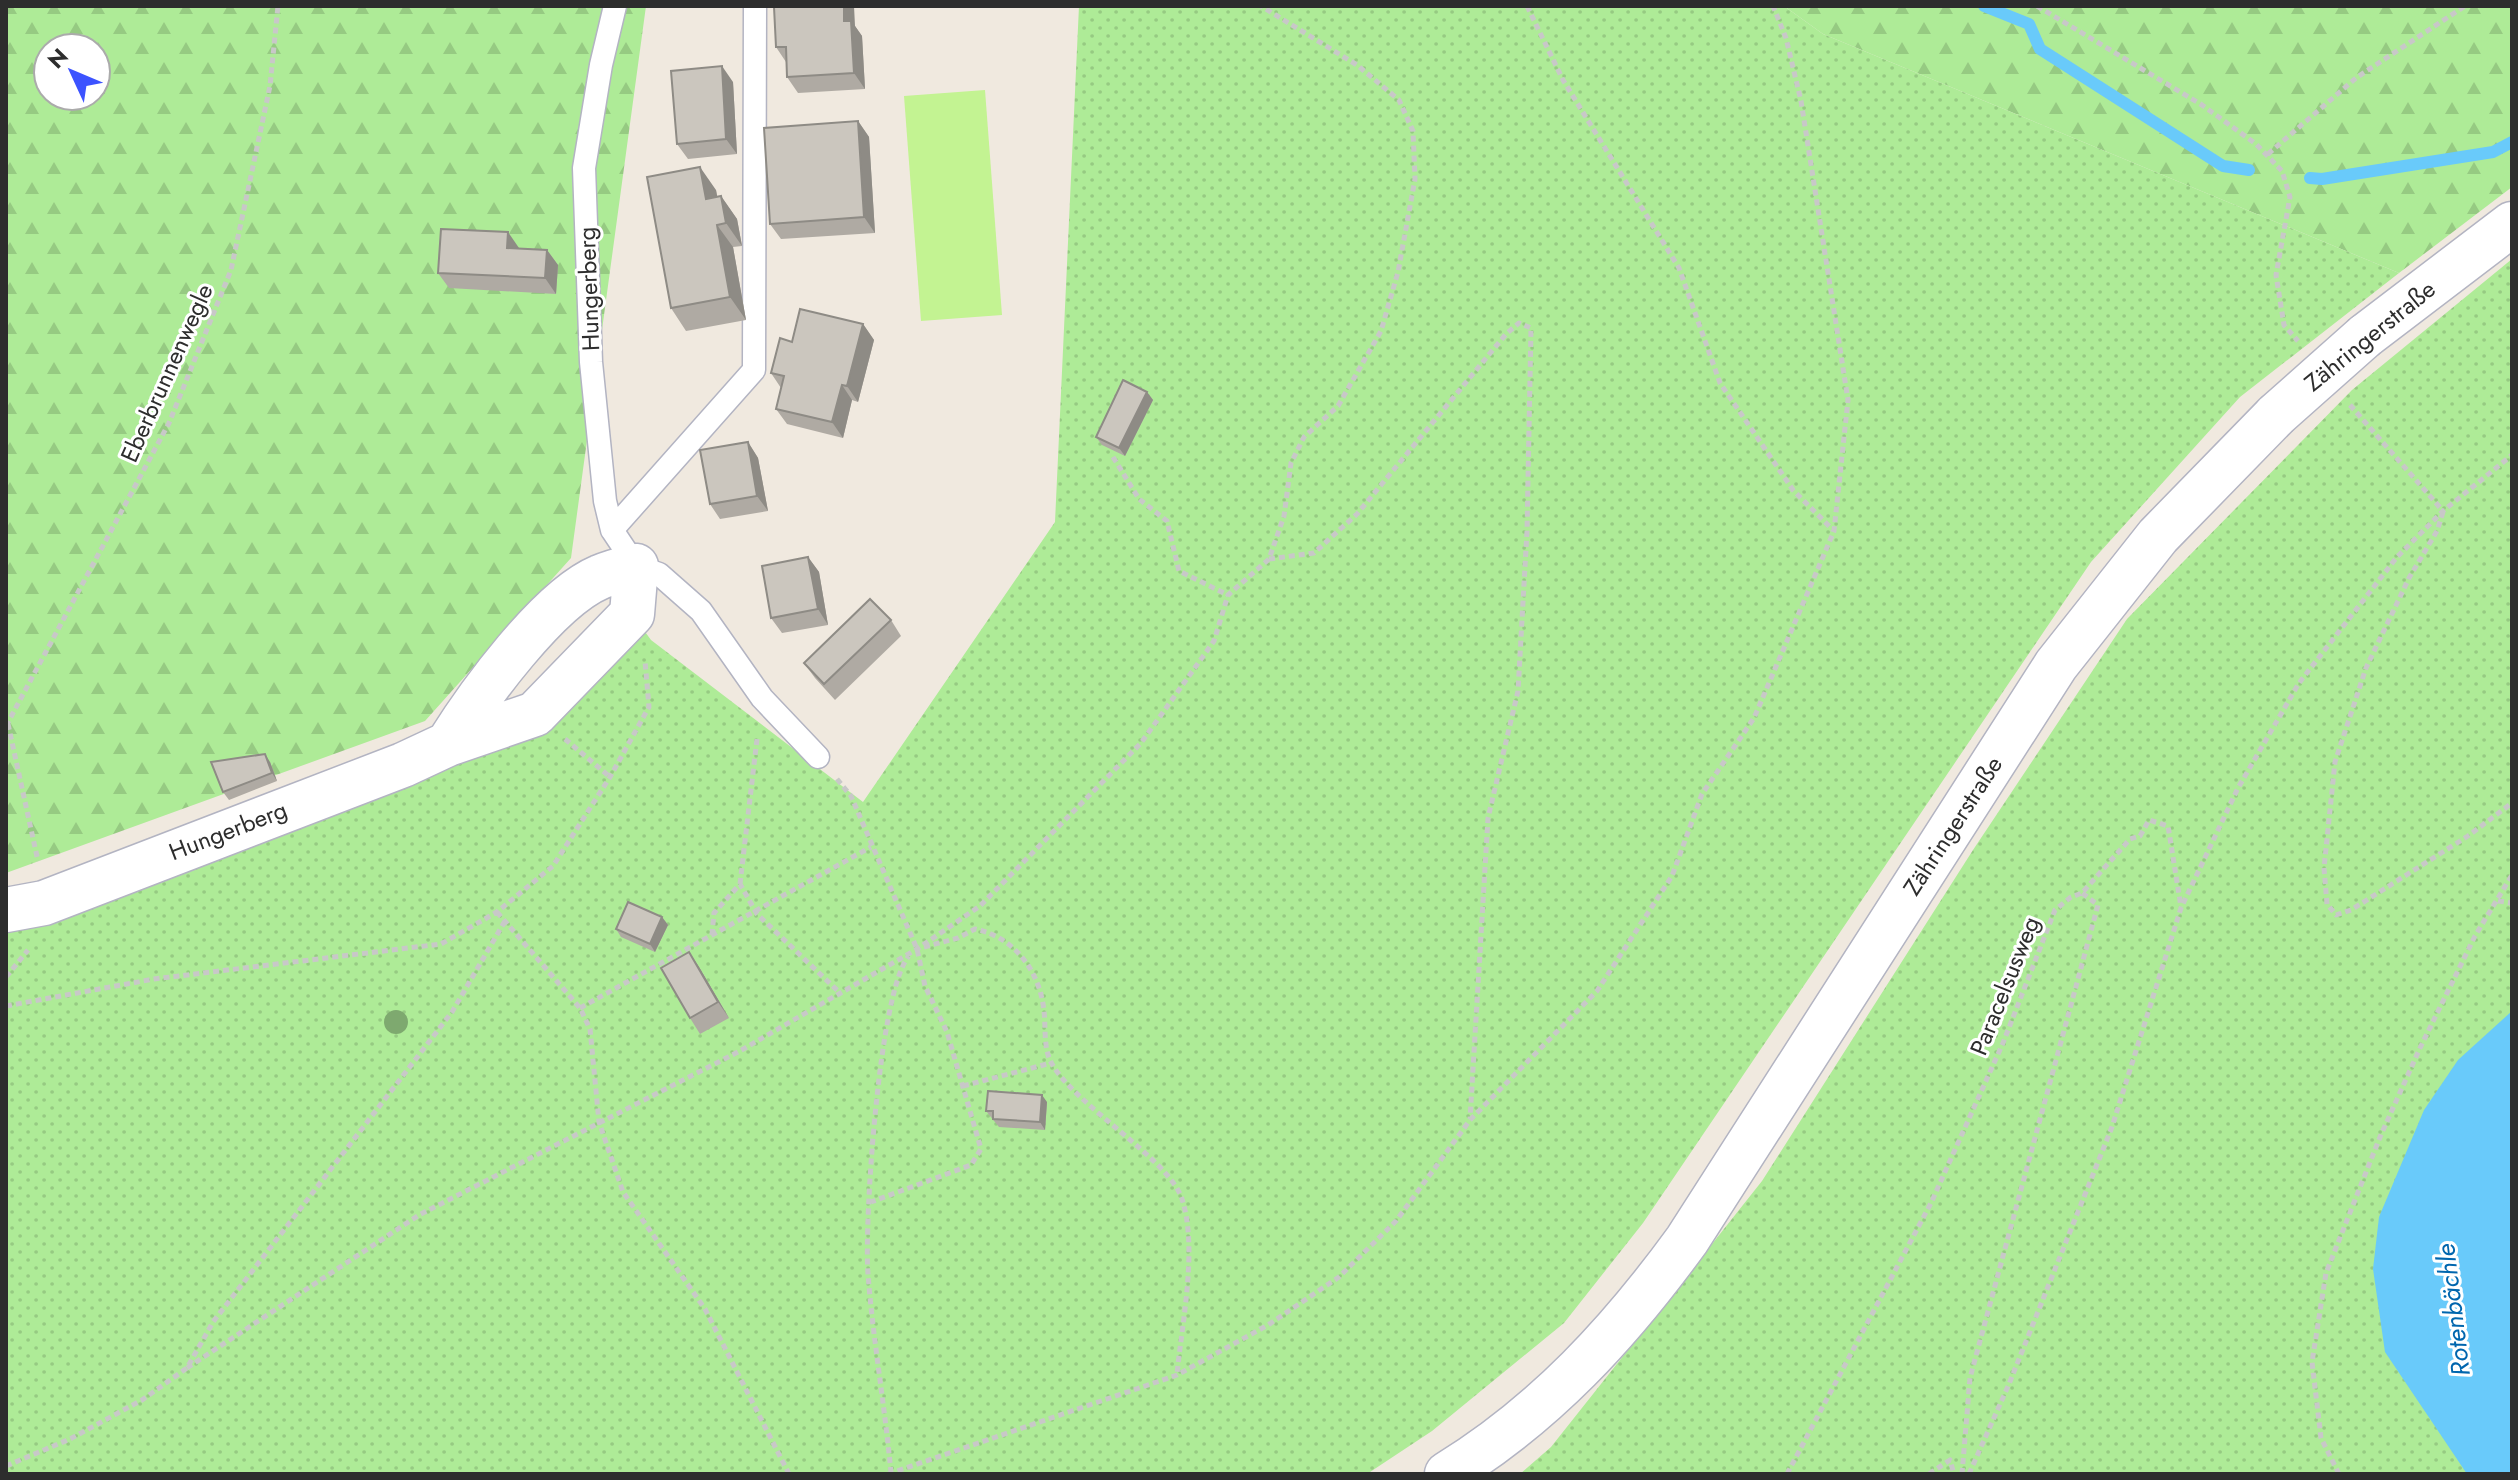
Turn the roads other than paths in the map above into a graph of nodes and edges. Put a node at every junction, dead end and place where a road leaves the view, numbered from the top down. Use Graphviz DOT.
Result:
graph roads {
  1 [pos="615,6"];
  2 [pos="755,6"];
  3 [pos="2512,224"];
  4 [pos="612,530"];
  5 [pos="636,566"];
  6 [pos="448,744"];
  7 [pos="818,757"];
  8 [pos="19,927"];
  9 [pos="1447,1474"];
  1 -- 4 [label="lane, Hungerberg"];
  2 -- 4 [label="lane"];
  3 -- 9 [label="main road, Zähringerstraße, bridge"];
  4 -- 5 [label="lane, Hungerberg"];
  5 -- 6 [label="main road"];
  5 -- 6 [label="main road, Hungerberg"];
  5 -- 7 [label="lane"];
  6 -- 8 [label="main road, Hungerberg"];
}
